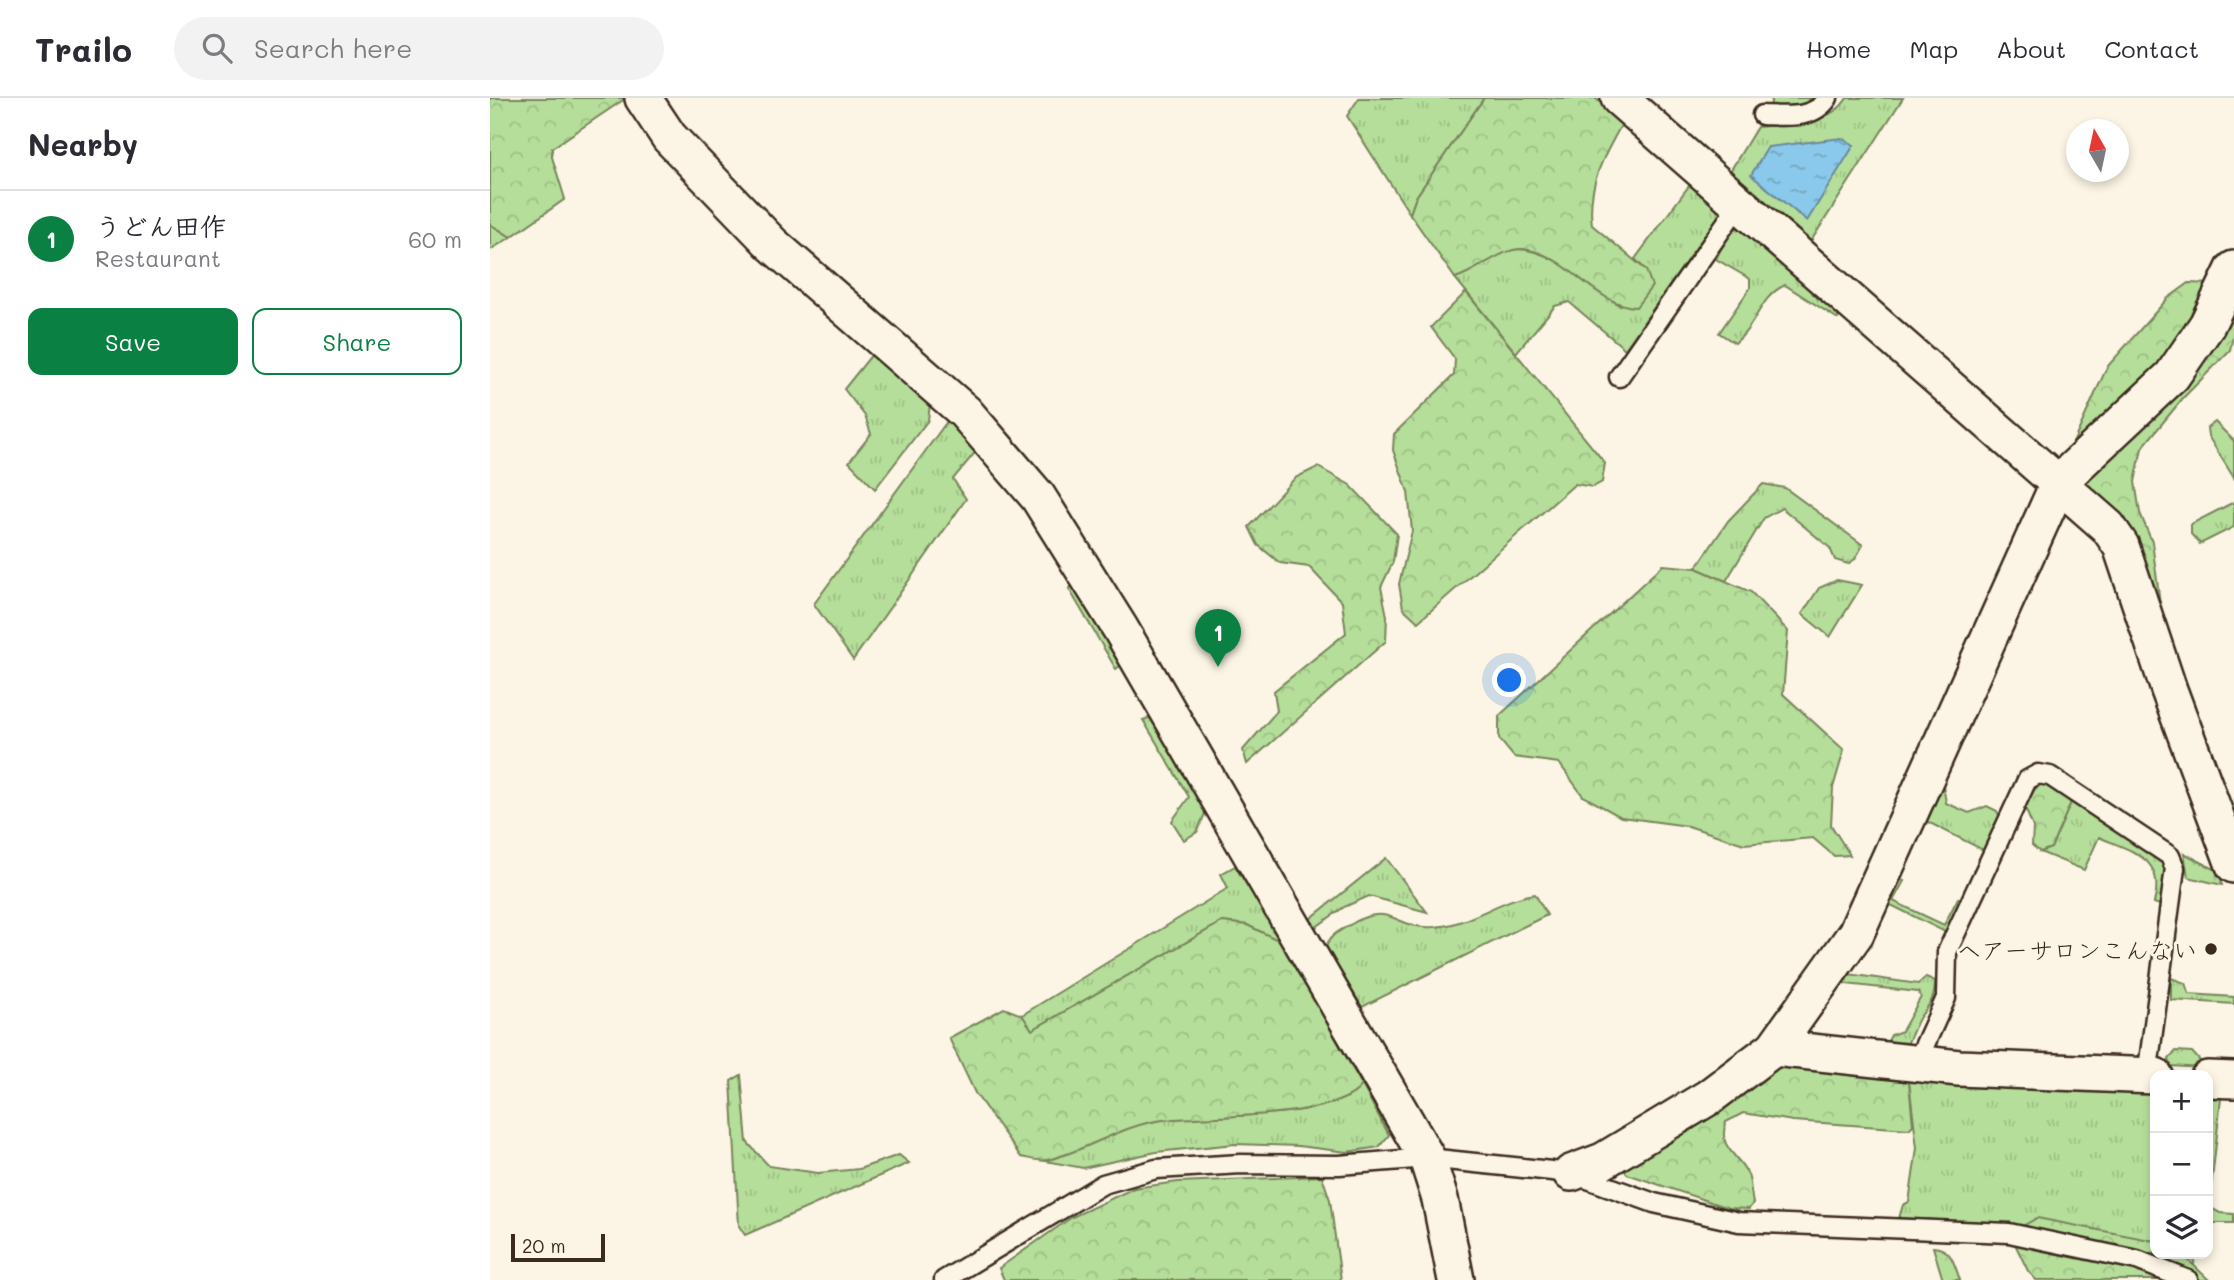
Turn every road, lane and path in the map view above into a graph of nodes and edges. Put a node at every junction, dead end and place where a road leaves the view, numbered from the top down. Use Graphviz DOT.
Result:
graph roads {
  1 [pos="643,98"];
  2 [pos="1828,98"];
  3 [pos="1624,100"];
  4 [pos="1762,115"];
  5 [pos="1740,203"];
  6 [pos="2234,269"];
  7 [pos="1619,377"];
  8 [pos="2059,482"];
  9 [pos="2234,865"];
  10 [pos="1774,1048"];
  11 [pos="1916,1064"];
  12 [pos="2152,1070"];
  13 [pos="2150,1076"];
  14 [pos="2213,1079"];
  15 [pos="2234,1080"];
  16 [pos="1427,1158"];
  17 [pos="1571,1173"];
  18 [pos="943,1280"];
  19 [pos="1456,1280"];
  20 [pos="2188,1280"];
  1 -- 16 [label="street"];
  2 -- 4 [label="lane"];
  3 -- 5 [label="street"];
  5 -- 7 [label="lane"];
  5 -- 8 [label="street"];
  6 -- 8 [label="street"];
  8 -- 9 [label="street"];
  8 -- 10 [label="street"];
  10 -- 11 [label="street"];
  10 -- 17 [label="street"];
  11 -- 12 [label="lane"];
  11 -- 13 [label="street"];
  14 -- 15 [label="street"];
  16 -- 17 [label="lane"];
  16 -- 18 [label="lane"];
  16 -- 19 [label="street"];
  17 -- 20 [label="lane"];
}
